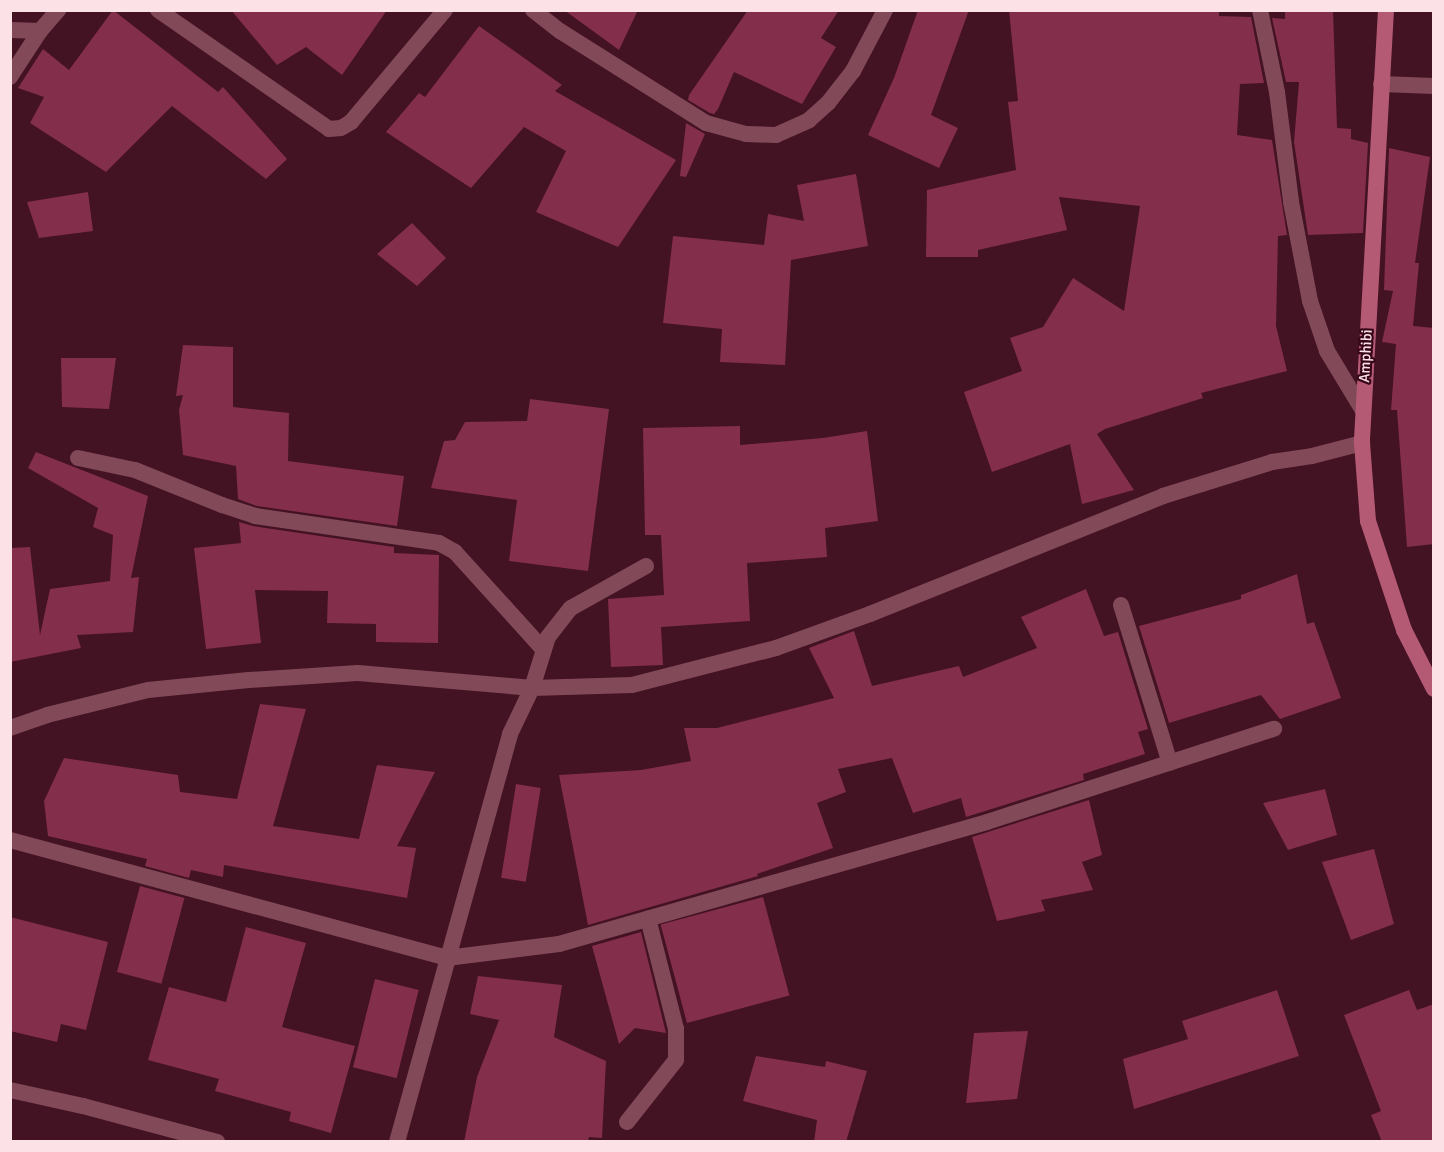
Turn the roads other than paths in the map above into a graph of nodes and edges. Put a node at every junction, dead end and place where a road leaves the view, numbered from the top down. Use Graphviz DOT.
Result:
graph roads {
  1 [pos="58,10"];
  2 [pos="158,10"];
  3 [pos="445,10"];
  4 [pos="533,10"];
  5 [pos="885,10"];
  6 [pos="1260,10"];
  7 [pos="1386,10"];
  8 [pos="10,30"];
  9 [pos="40,31"];
  10 [pos="10,77"];
  11 [pos="1381,84"];
  12 [pos="1434,86"];
  13 [pos="1362,410"];
  14 [pos="1362,443"];
  15 [pos="78,458"];
  16 [pos="646,566"];
  17 [pos="1121,605"];
  18 [pos="544,650"];
  19 [pos="532,688"];
  20 [pos="1434,689"];
  21 [pos="10,728"];
  22 [pos="1274,729"];
  23 [pos="1170,763"];
  24 [pos="10,840"];
  25 [pos="648,918"];
  26 [pos="447,958"];
  27 [pos="10,1090"];
  28 [pos="627,1122"];
  29 [pos="217,1142"];
  30 [pos="397,1142"];
  1 -- 9 [label="street"];
  2 -- 3 [label="street"];
  4 -- 5 [label="street"];
  6 -- 13 [label="street"];
  7 -- 11 [label="main road, Amphibi"];
  8 -- 9 [label="street"];
  9 -- 10 [label="street"];
  11 -- 12 [label="street"];
  11 -- 13 [label="main road, Amphibi"];
  13 -- 14 [label="main road, Amphibi"];
  14 -- 19 [label="street"];
  14 -- 20 [label="main road, Amphibi"];
  15 -- 18 [label="street"];
  16 -- 18 [label="street"];
  17 -- 23 [label="street"];
  18 -- 19 [label="street"];
  19 -- 21 [label="street"];
  19 -- 26 [label="street"];
  22 -- 23 [label="street"];
  23 -- 25 [label="street"];
  24 -- 26 [label="street"];
  25 -- 26 [label="street"];
  25 -- 28 [label="street"];
  26 -- 30 [label="street"];
  27 -- 29 [label="street"];
}
